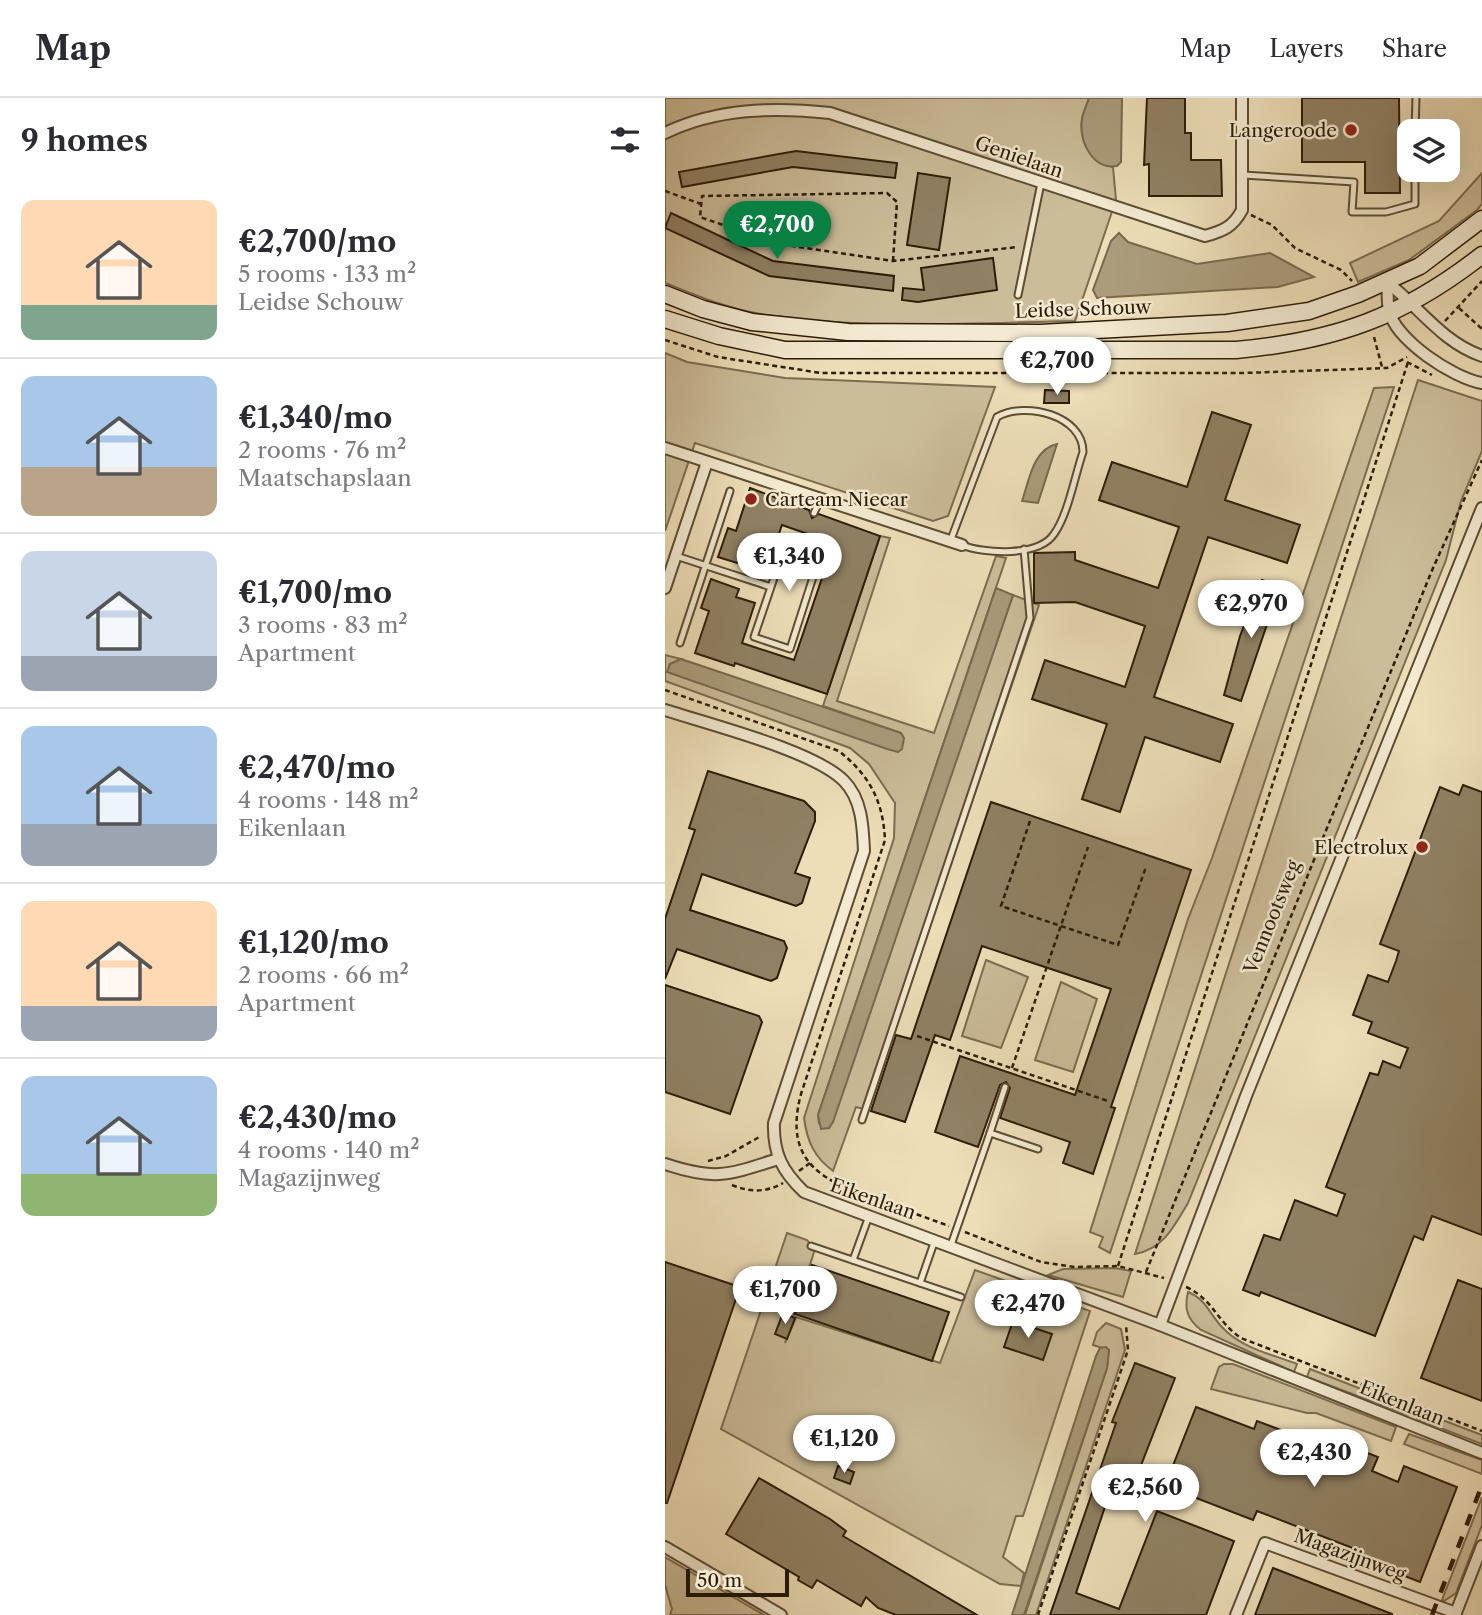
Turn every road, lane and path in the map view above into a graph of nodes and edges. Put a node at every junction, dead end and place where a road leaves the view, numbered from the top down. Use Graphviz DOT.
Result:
graph roads {
  1 [pos="1243,98"];
  2 [pos="1416,98"];
  3 [pos="1415,119"];
  4 [pos="665,133"];
  5 [pos="1243,175"];
  6 [pos="1415,182"];
  7 [pos="1041,183"];
  8 [pos="665,191"];
  9 [pos="701,204"];
  10 [pos="1242,210"];
  11 [pos="1482,219"];
  12 [pos="1028,246"];
  13 [pos="1482,255"];
  14 [pos="893,261"];
  15 [pos="1482,281"];
  16 [pos="1387,282"];
  17 [pos="1358,294"];
  18 [pos="665,295"];
  19 [pos="1018,295"];
  20 [pos="1412,301"];
  21 [pos="1389,313"];
  22 [pos="665,319"];
  23 [pos="1368,322"];
  24 [pos="1482,329"];
  25 [pos="665,340"];
  26 [pos="1482,356"];
  27 [pos="1382,368"];
  28 [pos="1482,383"];
  29 [pos="665,448"];
  30 [pos="1482,460"];
  31 [pos="707,462"];
  32 [pos="730,491"];
  33 [pos="820,500"];
  34 [pos="1482,509"];
  35 [pos="814,513"];
  36 [pos="807,534"];
  37 [pos="804,543"];
  38 [pos="956,543"];
  39 [pos="1024,549"];
  40 [pos="676,556"];
  41 [pos="705,566"];
  42 [pos="771,587"];
  43 [pos="665,588"];
  44 [pos="680,643"];
  45 [pos="665,710"];
  46 [pos="1030,821"];
  47 [pos="1088,847"];
  48 [pos="1146,867"];
  49 [pos="1061,926"];
  50 [pos="917,1036"];
  51 [pos="1012,1068"];
  52 [pos="1005,1087"];
  53 [pos="1108,1101"];
  54 [pos="862,1120"];
  55 [pos="774,1133"];
  56 [pos="991,1133"];
  57 [pos="1038,1149"];
  58 [pos="778,1159"];
  59 [pos="709,1161"];
  60 [pos="665,1164"];
  61 [pos="904,1209"];
  62 [pos="869,1216"];
  63 [pos="901,1217"];
  64 [pos="936,1221"];
  65 [pos="935,1234"];
  66 [pos="951,1245"];
  67 [pos="811,1246"];
  68 [pos="853,1260"];
  69 [pos="1118,1266"];
  70 [pos="1146,1272"];
  71 [pos="920,1283"];
  72 [pos="961,1297"];
  73 [pos="1129,1313"];
  74 [pos="1160,1325"];
  75 [pos="1482,1453"];
  76 [pos="1482,1546"];
  77 [pos="665,1547"];
  78 [pos="1456,1614"];
  79 [pos="781,1615"];
  80 [pos="1038,1615"];
  81 [pos="1236,1615"];
  1 -- 5 [label="street"];
  2 -- 3 [label="lane"];
  4 -- 7 [label="street, Genielaan"];
  5 -- 6 [label="lane"];
  5 -- 10 [label="street"];
  7 -- 10 [label="street, Genielaan"];
  7 -- 12 [label="lane"];
  8 -- 9 [label="path"];
  9 -- 14 [label="path"];
  9 -- 14 [label="path"];
  10 -- 17 [label="path"];
  11 -- 16 [label="street, Leidse Schouw"];
  12 -- 14 [label="path"];
  12 -- 19 [label="lane"];
  13 -- 20 [label="street, Leidse Schouw"];
  15 -- 24 [label="path"];
  16 -- 17 [label="street, Leidse Schouw"];
  16 -- 20 [label="street"];
  16 -- 21 [label="street"];
  17 -- 18 [label="street, Leidse Schouw"];
  20 -- 21 [label="street, Leidse Schouw"];
  20 -- 26 [label="street"];
  21 -- 23 [label="street, Leidse Schouw"];
  21 -- 28 [label="street"];
  22 -- 23 [label="street, Leidse Schouw"];
  23 -- 27 [label="path"];
  25 -- 27 [label="path"];
  27 -- 69 [label="path"];
  29 -- 31 [label="street"];
  30 -- 70 [label="path, Vennootsweg"];
  31 -- 33 [label="street"];
  31 -- 40 [label="street"];
  32 -- 41 [label="lane"];
  33 -- 35 [label="lane"];
  33 -- 38 [label="street"];
  34 -- 74 [label="street"];
  36 -- 37 [label="lane"];
  37 -- 42 [label="lane"];
  37 -- 42 [label="lane"];
  38 -- 39 [label="lane"];
  38 -- 39 [label="lane"];
  39 -- 54 [label="lane"];
  40 -- 41 [label="lane"];
  40 -- 43 [label="street"];
  41 -- 42 [label="lane"];
  41 -- 44 [label="lane"];
  45 -- 55 [label="street, Eikenlaan"];
  46 -- 49 [label="path"];
  47 -- 49 [label="path"];
  48 -- 49 [label="path"];
  49 -- 51 [label="path"];
  50 -- 51 [label="path"];
  51 -- 53 [label="path"];
  52 -- 56 [label="lane"];
  55 -- 58 [label="street, Eikenlaan"];
  55 -- 59 [label="path"];
  56 -- 57 [label="lane"];
  56 -- 66 [label="lane"];
  58 -- 60 [label="street"];
  58 -- 62 [label="street, Eikenlaan"];
  61 -- 63 [label="path"];
  62 -- 65 [label="street, Eikenlaan"];
  62 -- 68 [label="lane"];
  64 -- 65 [label="path"];
  65 -- 66 [label="street, Eikenlaan"];
  65 -- 71 [label="lane"];
  66 -- 73 [label="street, Eikenlaan"];
  67 -- 68 [label="lane"];
  68 -- 71 [label="lane"];
  71 -- 72 [label="lane"];
  73 -- 74 [label="street, Eikenlaan"];
  73 -- 80 [label="path"];
  74 -- 75 [label="street, Eikenlaan"];
  76 -- 78 [label="street, Magazijnweg"];
  77 -- 79 [label="street"];
  78 -- 81 [label="street, Magazijnweg"];
}
